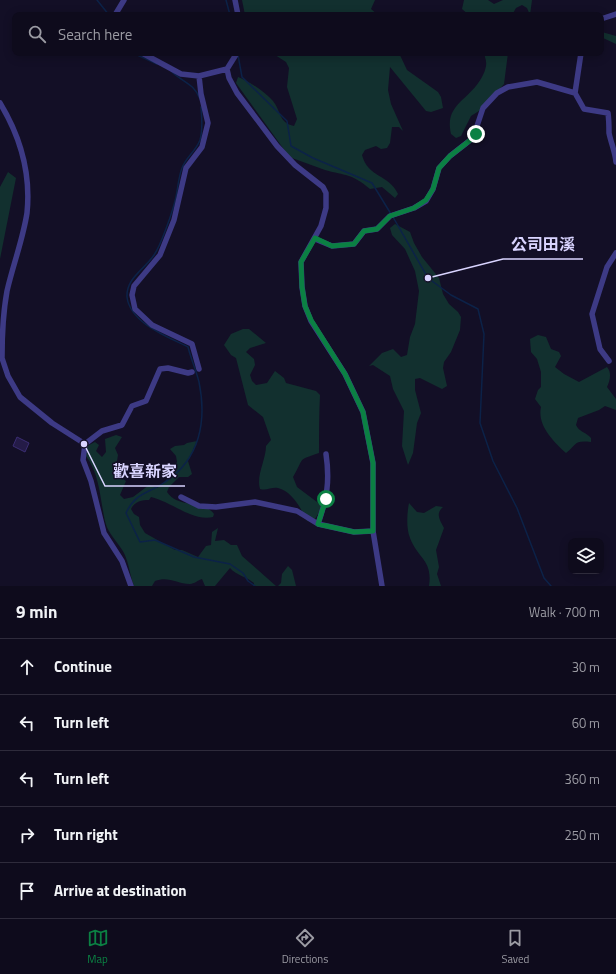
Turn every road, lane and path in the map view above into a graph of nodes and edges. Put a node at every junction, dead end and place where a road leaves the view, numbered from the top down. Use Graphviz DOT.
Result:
graph roads {
  1 [pos="124,0"];
  2 [pos="235,0"];
  3 [pos="117,12"];
  4 [pos="237,12"];
  5 [pos="616,14"];
  6 [pos="604,18"];
  7 [pos="148,56"];
  8 [pos="235,56"];
  9 [pos="581,56"];
  10 [pos="228,68"];
  11 [pos="199,76"];
  12 [pos="575,93"];
  13 [pos="0,102"];
  14 [pos="616,162"];
  15 [pos="315,238"];
  16 [pos="616,253"];
  17 [pos="1,357"];
  18 [pos="609,361"];
  19 [pos="199,369"];
  20 [pos="192,372"];
  21 [pos="85,444"];
  22 [pos="326,454"];
  23 [pos="181,497"];
  24 [pos="318,524"];
  25 [pos="373,531"];
  26 [pos="131,586"];
  27 [pos="382,586"];
  1 -- 3 [label="street"];
  2 -- 4 [label="street"];
  5 -- 6 [label="street"];
  7 -- 11 [label="street"];
  8 -- 10 [label="street"];
  9 -- 12 [label="street"];
  10 -- 11 [label="street"];
  10 -- 15 [label="street"];
  11 -- 19 [label="street"];
  12 -- 14 [label="street"];
  12 -- 15 [label="street"];
  13 -- 17 [label="street"];
  15 -- 25 [label="street"];
  16 -- 18 [label="street"];
  17 -- 21 [label="street"];
  20 -- 21 [label="street"];
  21 -- 26 [label="street"];
  22 -- 24 [label="street"];
  23 -- 24 [label="street"];
  24 -- 25 [label="street"];
  25 -- 27 [label="street"];
}
